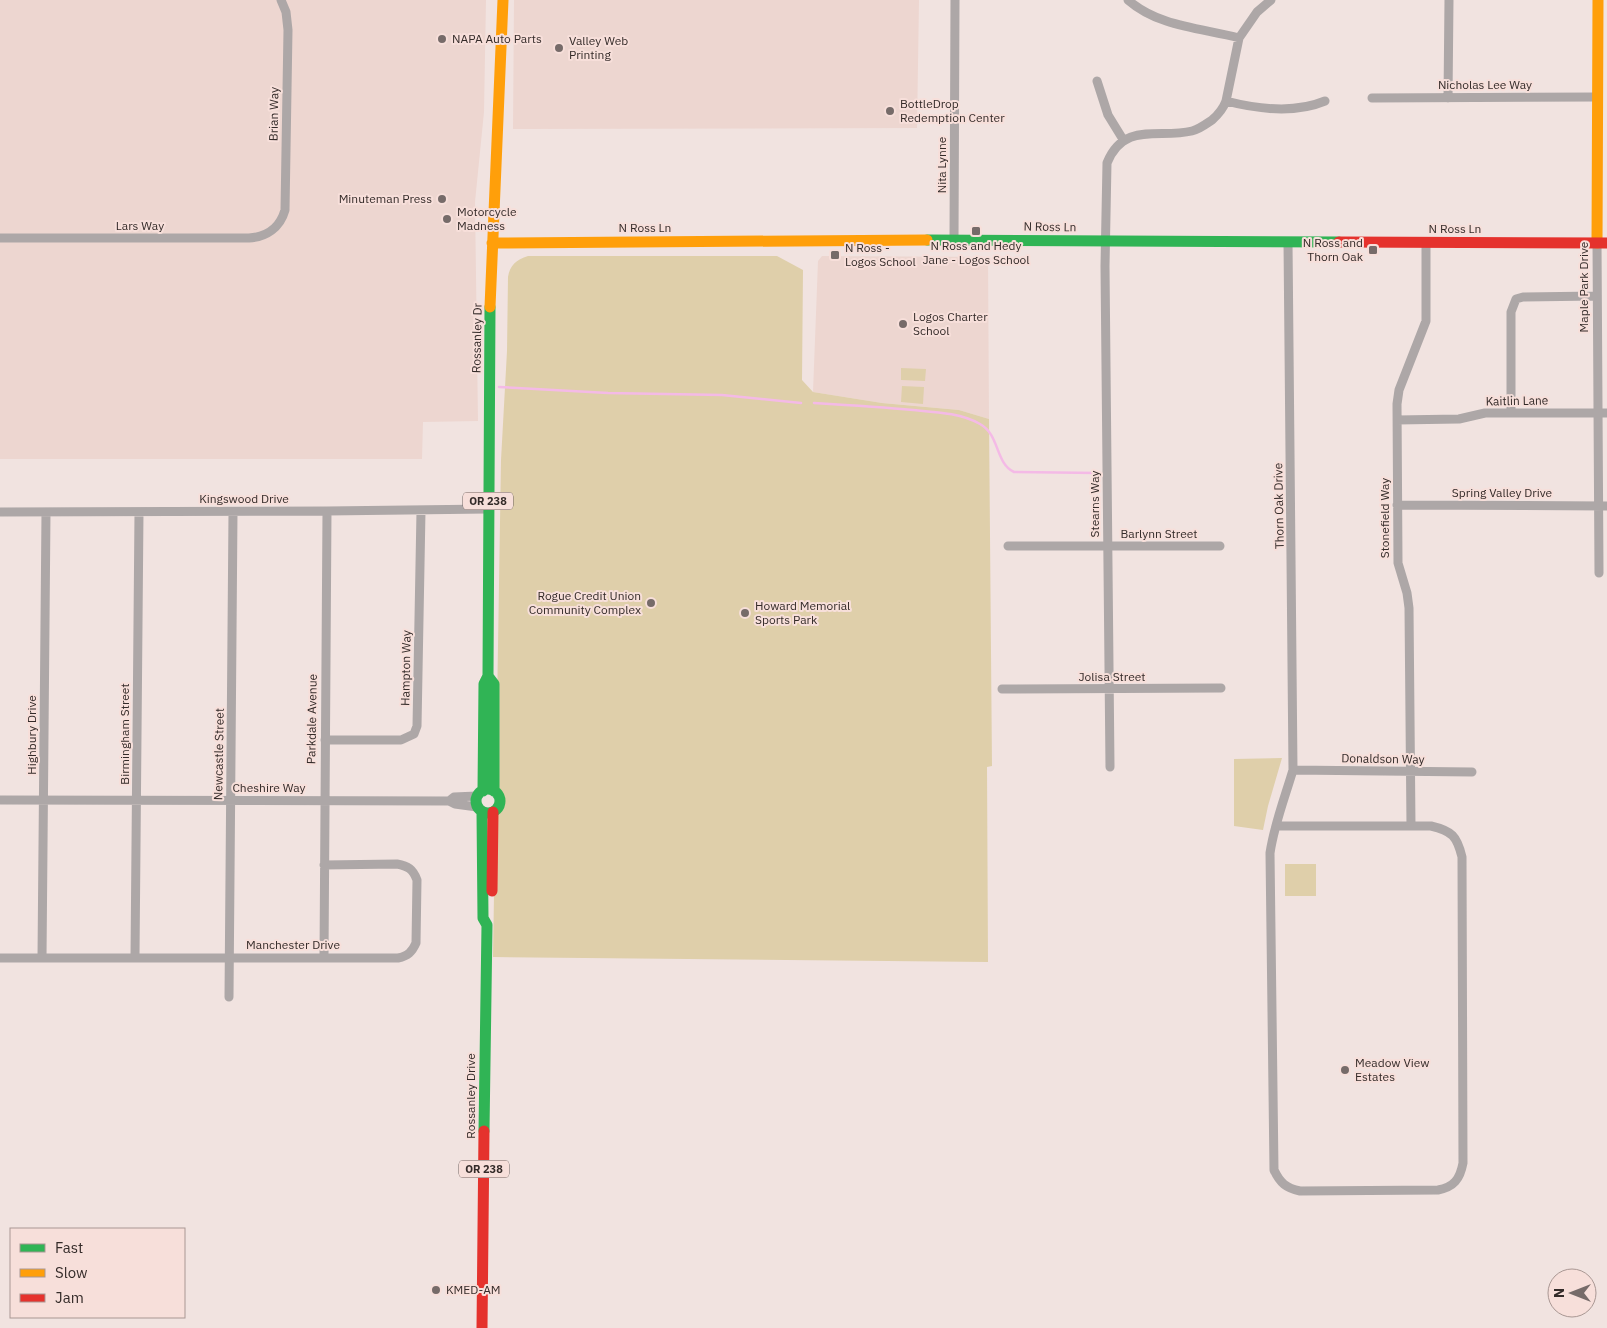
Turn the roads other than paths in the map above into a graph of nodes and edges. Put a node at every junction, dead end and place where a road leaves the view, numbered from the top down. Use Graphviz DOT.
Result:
graph roads {
  1 [pos="281,0"];
  2 [pos="503,0"];
  3 [pos="956,0"];
  4 [pos="1128,0"];
  5 [pos="1271,0"];
  6 [pos="1449,0"];
  7 [pos="1598,0"];
  8 [pos="1239,38"];
  9 [pos="1097,81"];
  10 [pos="1598,97"];
  11 [pos="1372,98"];
  12 [pos="1448,98"];
  13 [pos="1226,101"];
  14 [pos="1325,101"];
  15 [pos="1124,141"];
  16 [pos="276,226"];
  17 [pos="0,238"];
  18 [pos="954,240"];
  19 [pos="1105,241"];
  20 [pos="1288,242"];
  21 [pos="1426,242"];
  22 [pos="492,243"];
  23 [pos="1602,243"];
  24 [pos="1598,296"];
  25 [pos="1602,330"];
  26 [pos="1511,413"];
  27 [pos="1603,413"];
  28 [pos="1397,420"];
  29 [pos="1397,505"];
  30 [pos="1603,506"];
  31 [pos="488,509"];
  32 [pos="327,511"];
  33 [pos="421,511"];
  34 [pos="0,512"];
  35 [pos="46,512"];
  36 [pos="139,512"];
  37 [pos="233,512"];
  38 [pos="1008,546"];
  39 [pos="1108,546"];
  40 [pos="1220,546"];
  41 [pos="1599,573"];
  42 [pos="488,676"];
  43 [pos="1221,688"];
  44 [pos="1002,689"];
  45 [pos="1110,690"];
  46 [pos="325,740"];
  47 [pos="1110,767"];
  48 [pos="1293,770"];
  49 [pos="1410,772"];
  50 [pos="1472,772"];
  51 [pos="0,800"];
  52 [pos="44,800"];
  53 [pos="137,800"];
  54 [pos="231,800"];
  55 [pos="324,800"];
  56 [pos="484,801"];
  57 [pos="1276,826"];
  58 [pos="1411,826"];
  59 [pos="324,865"];
  60 [pos="135,957"];
  61 [pos="230,957"];
  62 [pos="324,957"];
  63 [pos="0,958"];
  64 [pos="42,958"];
  65 [pos="229,998"];
  66 [pos="482,1328"];
  1 -- 16 [label="street, Brian Way"];
  2 -- 22 [label="main road, Rossanley Dr / OR 238"];
  3 -- 18 [label="street, Nita Lynne"];
  4 -- 8 [label="street"];
  5 -- 8 [label="street"];
  6 -- 12 [label="street"];
  7 -- 10 [label="main road, Maple Park Drive"];
  8 -- 13 [label="street"];
  9 -- 15 [label="street"];
  10 -- 12 [label="street, Nicholas Lee Way"];
  10 -- 23 [label="main road, Maple Park Drive"];
  11 -- 12 [label="street, Nicholas Lee Way"];
  13 -- 14 [label="street"];
  13 -- 15 [label="street"];
  15 -- 19 [label="street, Stearns Way"];
  16 -- 17 [label="street, Lars Way"];
  18 -- 19 [label="main road, N Ross Ln"];
  18 -- 22 [label="main road, N Ross Ln"];
  19 -- 20 [label="main road, N Ross Ln"];
  19 -- 39 [label="street, Stearns Way"];
  20 -- 21 [label="main road, N Ross Ln"];
  20 -- 48 [label="street, Thorn Oak Drive"];
  21 -- 23 [label="main road, N Ross Ln"];
  21 -- 28 [label="street, Stonefield Way"];
  22 -- 31 [label="main road, Rossanley Dr / OR 238"];
  23 -- 24 [label="street, Maple Park Drive"];
  24 -- 25 [label="street, Maple Park Drive"];
  24 -- 26 [label="street"];
  25 -- 27 [label="street, Maple Park Drive"];
  26 -- 27 [label="street, Kaitlin Lane"];
  26 -- 28 [label="street, Kaitlin Lane"];
  27 -- 30 [label="street, Maple Park Drive"];
  28 -- 29 [label="street, Stonefield Way"];
  29 -- 30 [label="street, Spring Valley Drive"];
  29 -- 49 [label="street, Stonefield Way"];
  30 -- 41 [label="street, Maple Park Drive"];
  31 -- 33 [label="street, Kingswood Drive"];
  31 -- 42 [label="main road, Rossanley Dr / OR 238"];
  32 -- 33 [label="street, Kingswood Drive"];
  32 -- 37 [label="street, Kingswood Drive"];
  32 -- 46 [label="street, Parkdale Avenue"];
  33 -- 46 [label="street, Hampton Way"];
  34 -- 35 [label="street, Kingswood Drive"];
  35 -- 36 [label="street, Kingswood Drive"];
  35 -- 52 [label="street, Highbury Drive"];
  36 -- 37 [label="street, Kingswood Drive"];
  36 -- 53 [label="street, Birmingham Street"];
  37 -- 54 [label="street, Newcastle Street"];
  38 -- 39 [label="street, Barlynn Street"];
  39 -- 40 [label="street, Barlynn Street"];
  39 -- 45 [label="street, Stearns Way"];
  42 -- 56 [label="main road, Rossanley Drive / OR 238"];
  43 -- 45 [label="street, Jolisa Street"];
  44 -- 45 [label="street, Jolisa Street"];
  45 -- 47 [label="street, Stearns Way"];
  46 -- 55 [label="street, Parkdale Avenue"];
  48 -- 49 [label="street, Donaldson Way"];
  48 -- 57 [label="street, Thorn Oak Drive"];
  49 -- 50 [label="street, Donaldson Way"];
  49 -- 58 [label="street, Stonefield Way"];
  51 -- 52 [label="street, Cheshire Way"];
  52 -- 53 [label="street, Cheshire Way"];
  52 -- 64 [label="street, Highbury Drive"];
  53 -- 54 [label="street, Cheshire Way"];
  53 -- 60 [label="street, Birmingham Street"];
  54 -- 55 [label="street, Cheshire Way"];
  54 -- 61 [label="street, Newcastle Street"];
  55 -- 56 [label="street, Cheshire Way"];
  55 -- 59 [label="street, Parkdale Avenue"];
  56 -- 66 [label="main road, Rossanley Drive / OR 238"];
  57 -- 58 [label="street, Thorn Oak Drive"];
  57 -- 58 [label="street, Thorn Oak Drive"];
  59 -- 62 [label="street, Parkdale Avenue"];
  59 -- 62 [label="street, Manchester Drive"];
  60 -- 61 [label="street, Manchester Drive"];
  60 -- 64 [label="street, Manchester Drive"];
  61 -- 62 [label="street, Manchester Drive"];
  61 -- 65 [label="street, Newcastle Street"];
  63 -- 64 [label="street, Manchester Drive"];
}
